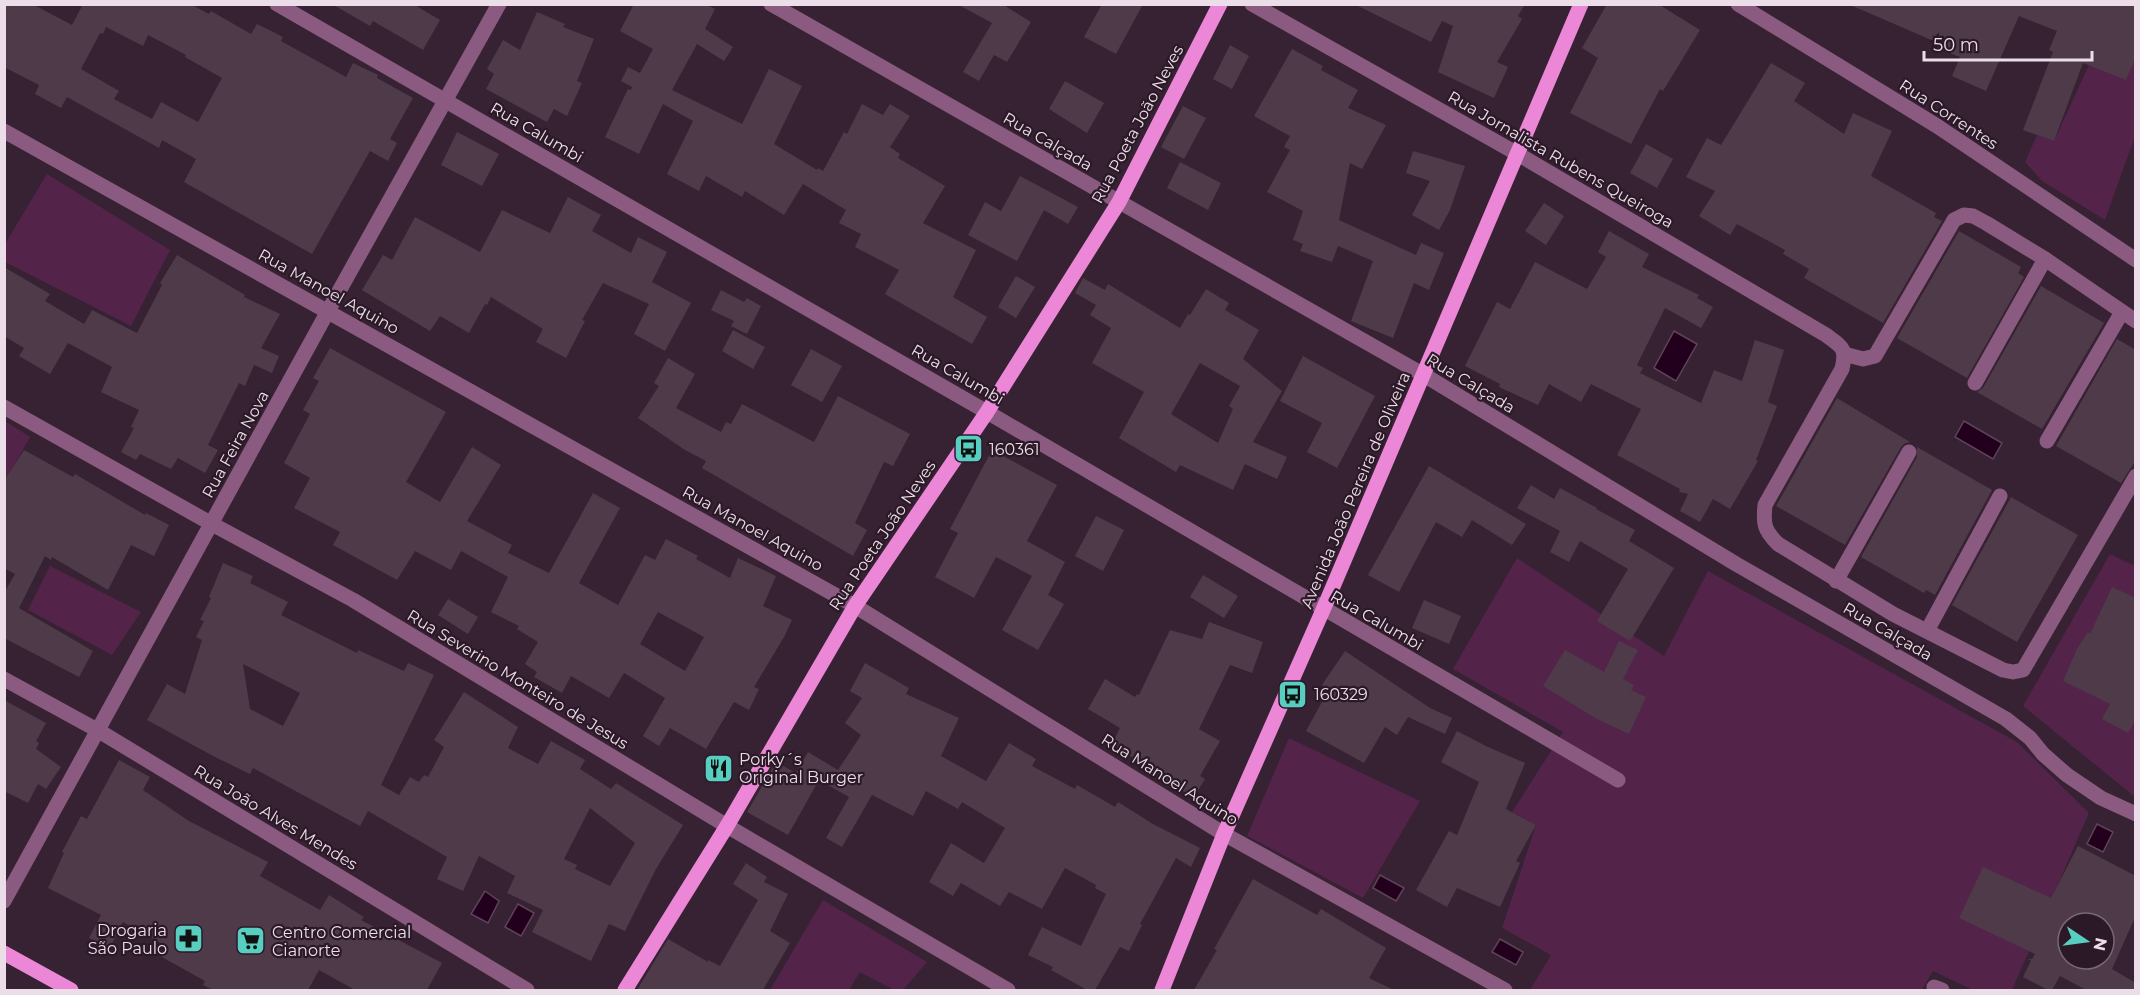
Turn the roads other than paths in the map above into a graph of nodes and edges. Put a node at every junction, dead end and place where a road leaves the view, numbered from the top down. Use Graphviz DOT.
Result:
graph roads {
  1 [pos="277,4"];
  2 [pos="499,4"];
  3 [pos="771,4"];
  4 [pos="1220,4"];
  5 [pos="1252,4"];
  6 [pos="1581,4"];
  7 [pos="1738,4"];
  8 [pos="446,101"];
  9 [pos="4,131"];
  10 [pos="1516,153"];
  11 [pos="1119,202"];
  12 [pos="2045,259"];
  13 [pos="2136,260"];
  14 [pos="328,311"];
  15 [pos="2122,312"];
  16 [pos="2136,321"];
  17 [pos="1844,354"];
  18 [pos="1424,375"];
  19 [pos="1975,383"];
  20 [pos="4,407"];
  21 [pos="987,411"];
  22 [pos="2047,441"];
  23 [pos="1909,452"];
  24 [pos="2136,476"];
  25 [pos="2000,496"];
  26 [pos="212,524"];
  27 [pos="1836,580"];
  28 [pos="855,606"];
  29 [pos="1323,610"];
  30 [pos="1927,631"];
  31 [pos="4,679"];
  32 [pos="99,731"];
  33 [pos="1618,780"];
  34 [pos="2136,814"];
  35 [pos="727,826"];
  36 [pos="1224,834"];
  37 [pos="4,901"];
  38 [pos="4,953"];
  39 [pos="70,990"];
  40 [pos="527,990"];
  41 [pos="625,990"];
  42 [pos="1008,990"];
  43 [pos="1162,990"];
  44 [pos="1505,990"];
  1 -- 8 [label="street, Rua Calumbi"];
  2 -- 8 [label="street, Rua Feira Nova"];
  3 -- 11 [label="street, Rua Calçada"];
  4 -- 11 [label="main road, Rua Poeta João Neves"];
  5 -- 10 [label="street, Rua Jornalista Rubens Queiroga"];
  6 -- 10 [label="main road, Avenida João Pereira de Oliveira"];
  7 -- 13 [label="street, Rua Correntes"];
  8 -- 14 [label="street, Rua Feira Nova"];
  8 -- 21 [label="street, Rua Calumbi"];
  9 -- 14 [label="street, Rua Manoel Aquino"];
  10 -- 17 [label="street, Rua Jornalista Rubens Queiroga"];
  10 -- 18 [label="main road, Avenida João Pereira de Oliveira"];
  11 -- 18 [label="street, Rua Calçada"];
  11 -- 21 [label="main road, Rua Poeta João Neves"];
  12 -- 15 [label="street"];
  12 -- 17 [label="street"];
  12 -- 19 [label="street"];
  14 -- 26 [label="street, Rua Feira Nova"];
  14 -- 28 [label="street, Rua Manoel Aquino"];
  15 -- 16 [label="street"];
  15 -- 22 [label="street"];
  17 -- 27 [label="street"];
  18 -- 29 [label="main road, Avenida João Pereira de Oliveira"];
  18 -- 34 [label="street, Rua Calçada"];
  20 -- 26 [label="street, Rua Severino Monteiro de Jesus"];
  21 -- 28 [label="main road, Rua Poeta João Neves"];
  21 -- 29 [label="street, Rua Calumbi"];
  23 -- 27 [label="street"];
  24 -- 30 [label="street"];
  25 -- 30 [label="street"];
  26 -- 32 [label="street, Rua Feira Nova"];
  26 -- 35 [label="street, Rua Severino Monteiro de Jesus"];
  27 -- 30 [label="street"];
  28 -- 35 [label="main road, Rua Poeta João Neves"];
  28 -- 36 [label="street, Rua Manoel Aquino"];
  29 -- 33 [label="street, Rua Calumbi"];
  29 -- 36 [label="main road, Avenida João Pereira de Oliveira"];
  31 -- 32 [label="street, Rua João Alves Mendes"];
  32 -- 37 [label="street, Rua Feira Nova"];
  32 -- 40 [label="street, Rua João Alves Mendes"];
  35 -- 41 [label="main road, Rua Poeta João Neves"];
  35 -- 42 [label="street, Rua Severino Monteiro de Jesus"];
  36 -- 43 [label="main road, Avenida João Pereira de Oliveira"];
  36 -- 44 [label="street, Rua Manoel Aquino"];
  38 -- 39 [label="main road"];
}
